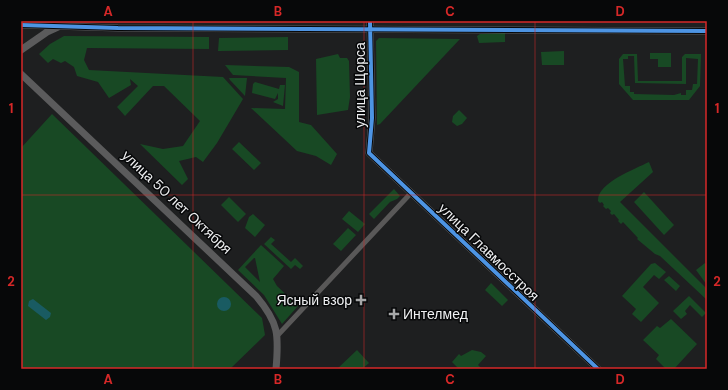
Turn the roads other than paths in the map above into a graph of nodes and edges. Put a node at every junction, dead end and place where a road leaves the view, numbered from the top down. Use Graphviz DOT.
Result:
graph roads {
  1 [pos="370,21"];
  2 [pos="21,25"];
  3 [pos="64,27"];
  4 [pos="371,29"];
  5 [pos="707,30"];
  6 [pos="22,50"];
  7 [pos="21,74"];
  8 [pos="368,149"];
  9 [pos="411,194"];
  10 [pos="278,336"];
  11 [pos="276,369"];
  12 [pos="598,369"];
  1 -- 4 [label="street, улица Щорса"];
  2 -- 3 [label="street"];
  3 -- 4 [label="street"];
  3 -- 6 [label="street"];
  4 -- 5 [label="street"];
  4 -- 8 [label="street, улица Щорса"];
  7 -- 10 [label="street, улица 50 лет Октября"];
  8 -- 9 [label="street, улица Главмосстроя"];
  9 -- 10 [label="street"];
  9 -- 12 [label="street, улица Главмосстроя"];
  10 -- 11 [label="street, улица 50 лет Октября"];
}
